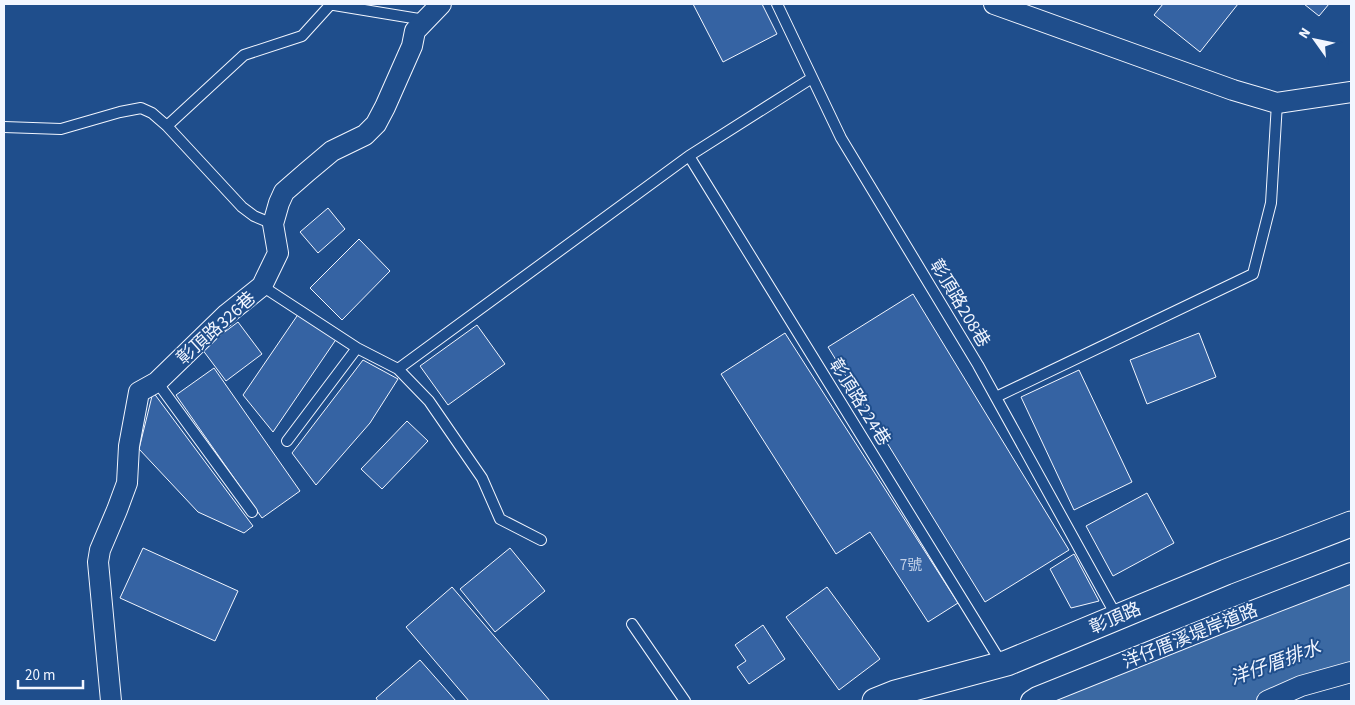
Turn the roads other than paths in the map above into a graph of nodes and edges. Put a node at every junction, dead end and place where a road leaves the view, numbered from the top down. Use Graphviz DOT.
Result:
graph roads {
  1 [pos="329,4"];
  2 [pos="441,4"];
  3 [pos="777,4"];
  4 [pos="994,4"];
  5 [pos="425,20"];
  6 [pos="812,78"];
  7 [pos="1351,92"];
  8 [pos="1277,103"];
  9 [pos="167,126"];
  10 [pos="4,127"];
  11 [pos="689,156"];
  12 [pos="274,224"];
  13 [pos="262,286"];
  14 [pos="357,348"];
  15 [pos="398,369"];
  16 [pos="157,382"];
  17 [pos="996,396"];
  18 [pos="287,441"];
  19 [pos="252,512"];
  20 [pos="1351,524"];
  21 [pos="542,540"];
  22 [pos="1351,573"];
  23 [pos="1117,618"];
  24 [pos="632,624"];
  25 [pos="1003,664"];
  26 [pos="1351,672"];
  27 [pos="110,701"];
  28 [pos="685,701"];
  29 [pos="875,701"];
  30 [pos="1031,701"];
  31 [pos="1267,701"];
  1 -- 5 [label="lane"];
  1 -- 9 [label="lane"];
  2 -- 5 [label="street, 彰頂路326巷"];
  3 -- 6 [label="lane, 彰頂路208巷"];
  4 -- 8 [label="street"];
  5 -- 12 [label="street, 彰頂路326巷"];
  6 -- 11 [label="lane"];
  6 -- 17 [label="lane, 彰頂路208巷"];
  7 -- 8 [label="street"];
  8 -- 17 [label="lane"];
  9 -- 10 [label="lane"];
  9 -- 12 [label="lane"];
  11 -- 15 [label="lane"];
  11 -- 25 [label="lane, 彰頂路224巷"];
  12 -- 13 [label="street, 彰頂路326巷"];
  13 -- 14 [label="lane"];
  13 -- 16 [label="street, 彰頂路326巷"];
  14 -- 15 [label="lane"];
  14 -- 18 [label="lane"];
  15 -- 21 [label="lane"];
  16 -- 19 [label="lane"];
  16 -- 27 [label="street, 彰頂路326巷"];
  17 -- 23 [label="lane, 彰頂路208巷"];
  20 -- 23 [label="street, 彰頂路"];
  22 -- 30 [label="street, 洋仔厝溪堤岸道路"];
  23 -- 25 [label="street, 彰頂路"];
  24 -- 28 [label="lane"];
  25 -- 29 [label="street, 彰頂路"];
  26 -- 31 [label="street"];
}
